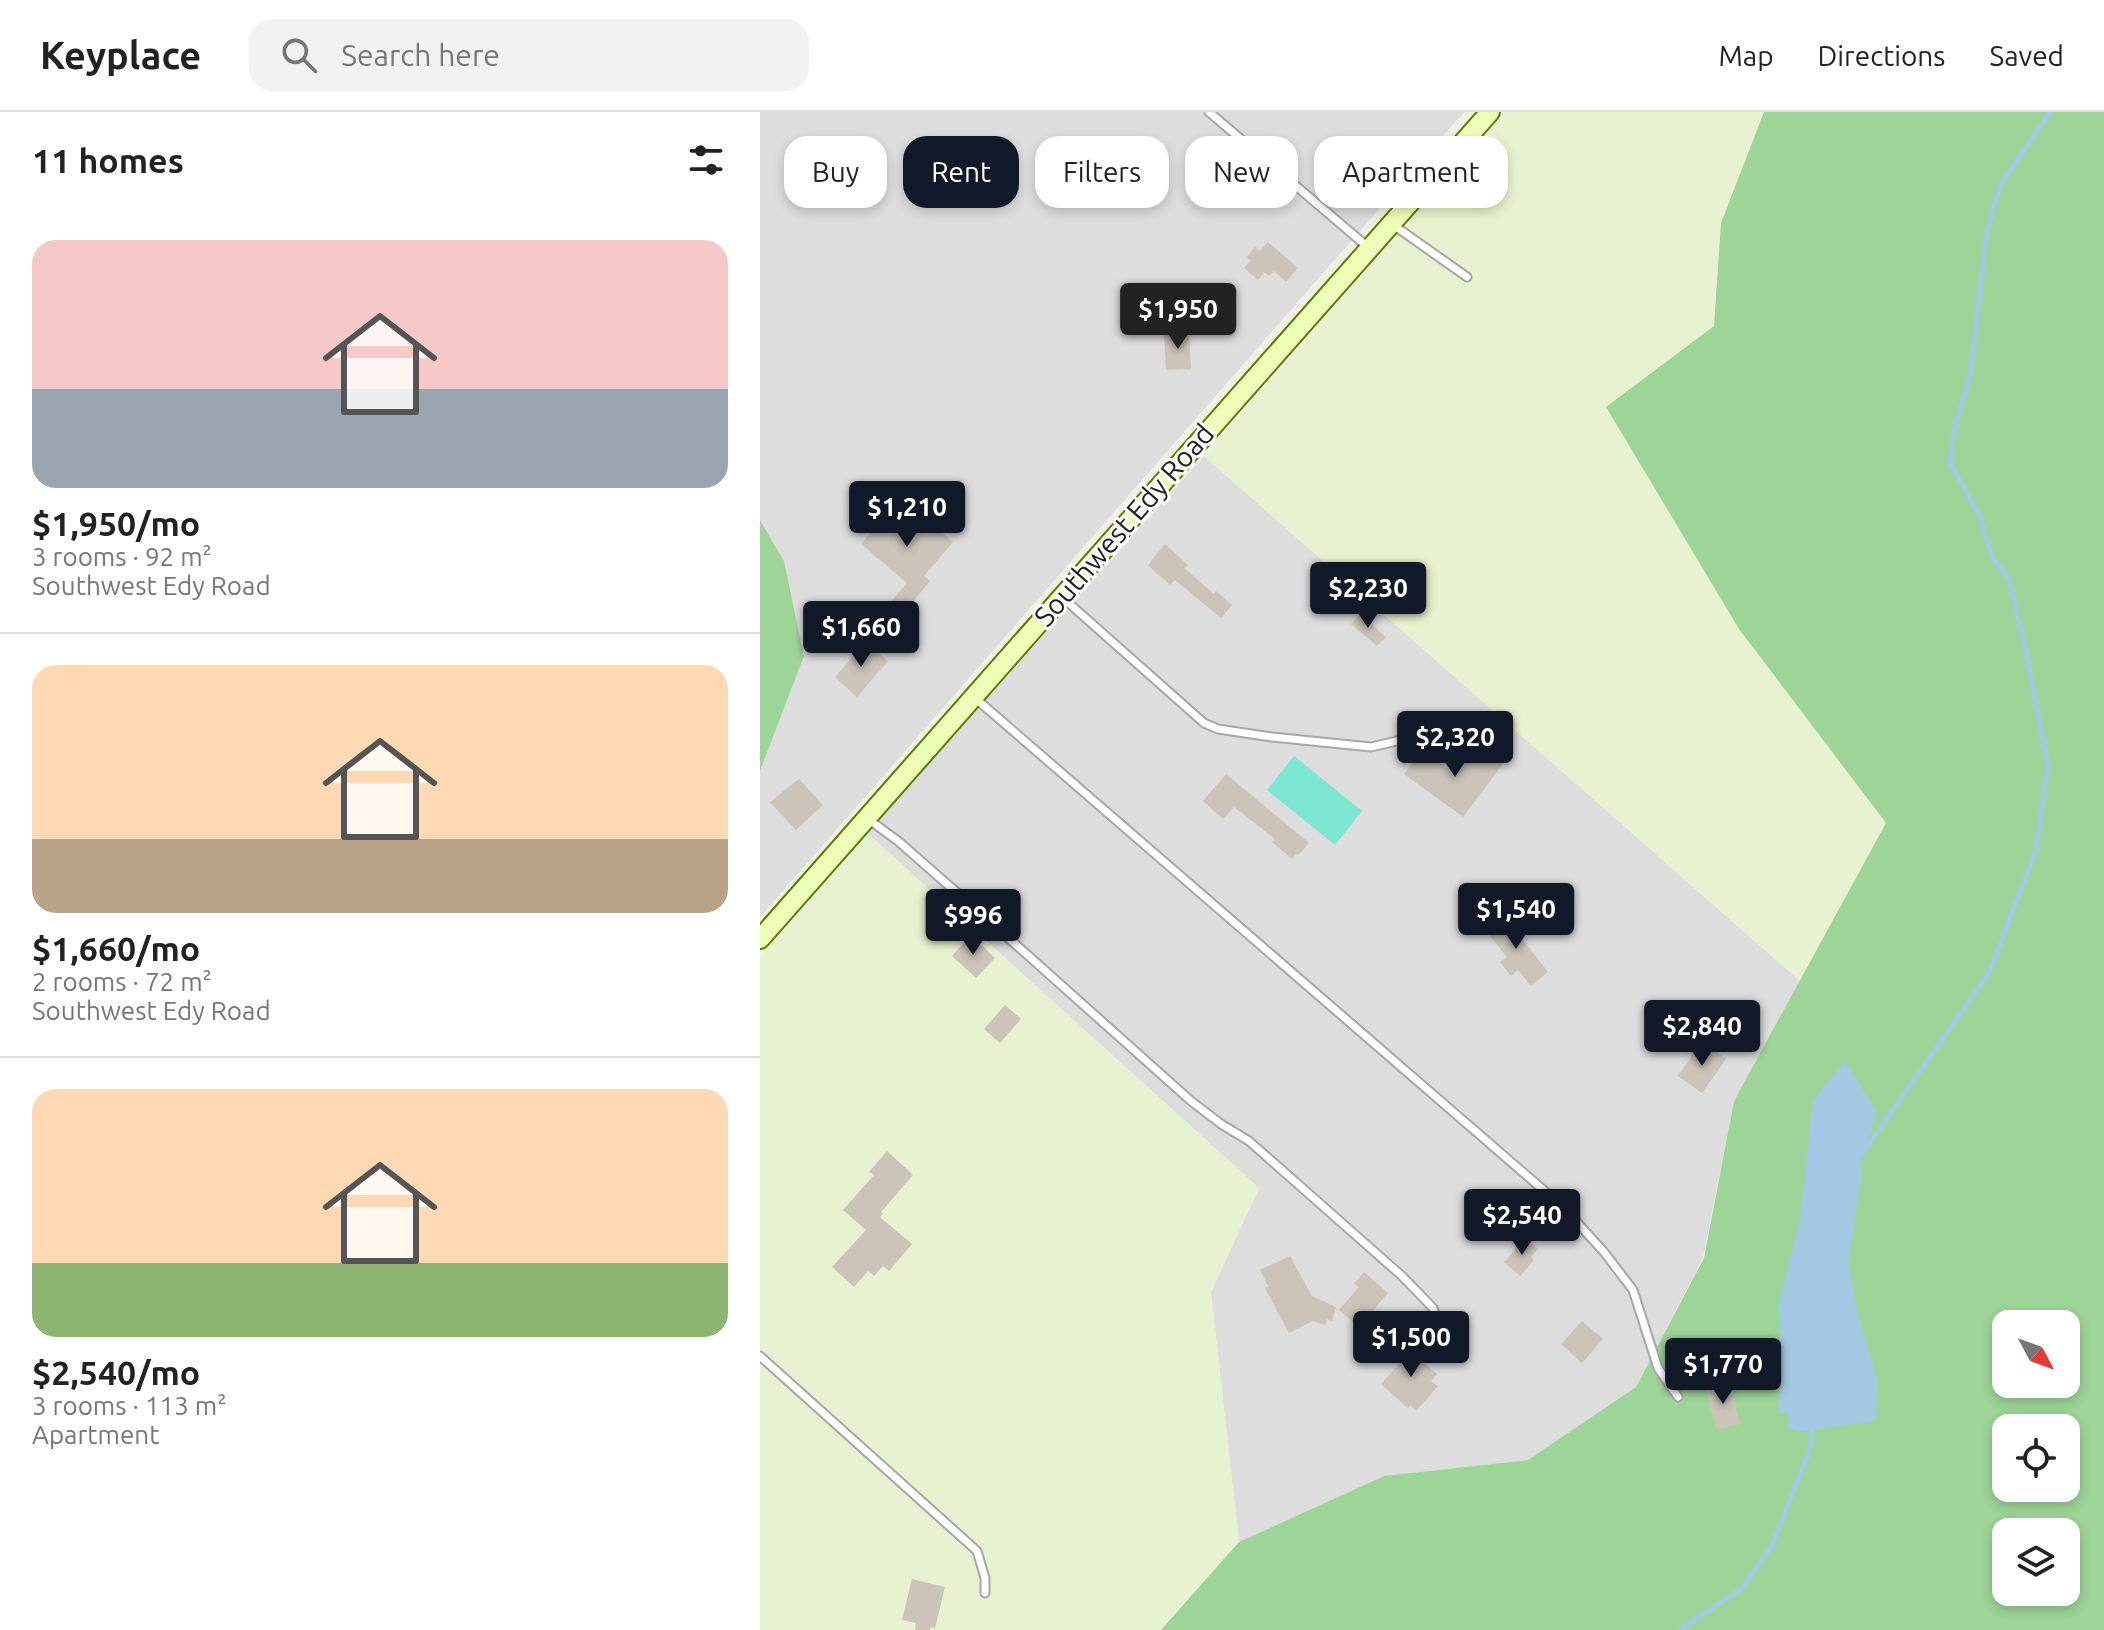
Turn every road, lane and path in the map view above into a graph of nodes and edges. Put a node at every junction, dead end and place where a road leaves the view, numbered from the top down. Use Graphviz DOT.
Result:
graph roads {
  1 [pos="1209,112"];
  2 [pos="1490,112"];
  3 [pos="1390,223"];
  4 [pos="1369,248"];
  5 [pos="1467,277"];
  6 [pos="1061,597"];
  7 [pos="973,697"];
  8 [pos="1414,737"];
  9 [pos="866,817"];
  10 [pos="760,939"];
  11 [pos="1440,1330"];
  12 [pos="760,1356"];
  13 [pos="1678,1397"];
  14 [pos="985,1593"];
  1 -- 4 [label="lane"];
  2 -- 3 [label="street, Southwest Edy Road"];
  3 -- 4 [label="street, Southwest Edy Road"];
  3 -- 5 [label="lane"];
  4 -- 6 [label="street, Southwest Edy Road"];
  6 -- 7 [label="street, Southwest Edy Road"];
  6 -- 8 [label="lane"];
  7 -- 9 [label="street, Southwest Edy Road"];
  7 -- 13 [label="lane"];
  9 -- 10 [label="street, Southwest Edy Road"];
  9 -- 11 [label="lane"];
  12 -- 14 [label="lane"];
}
